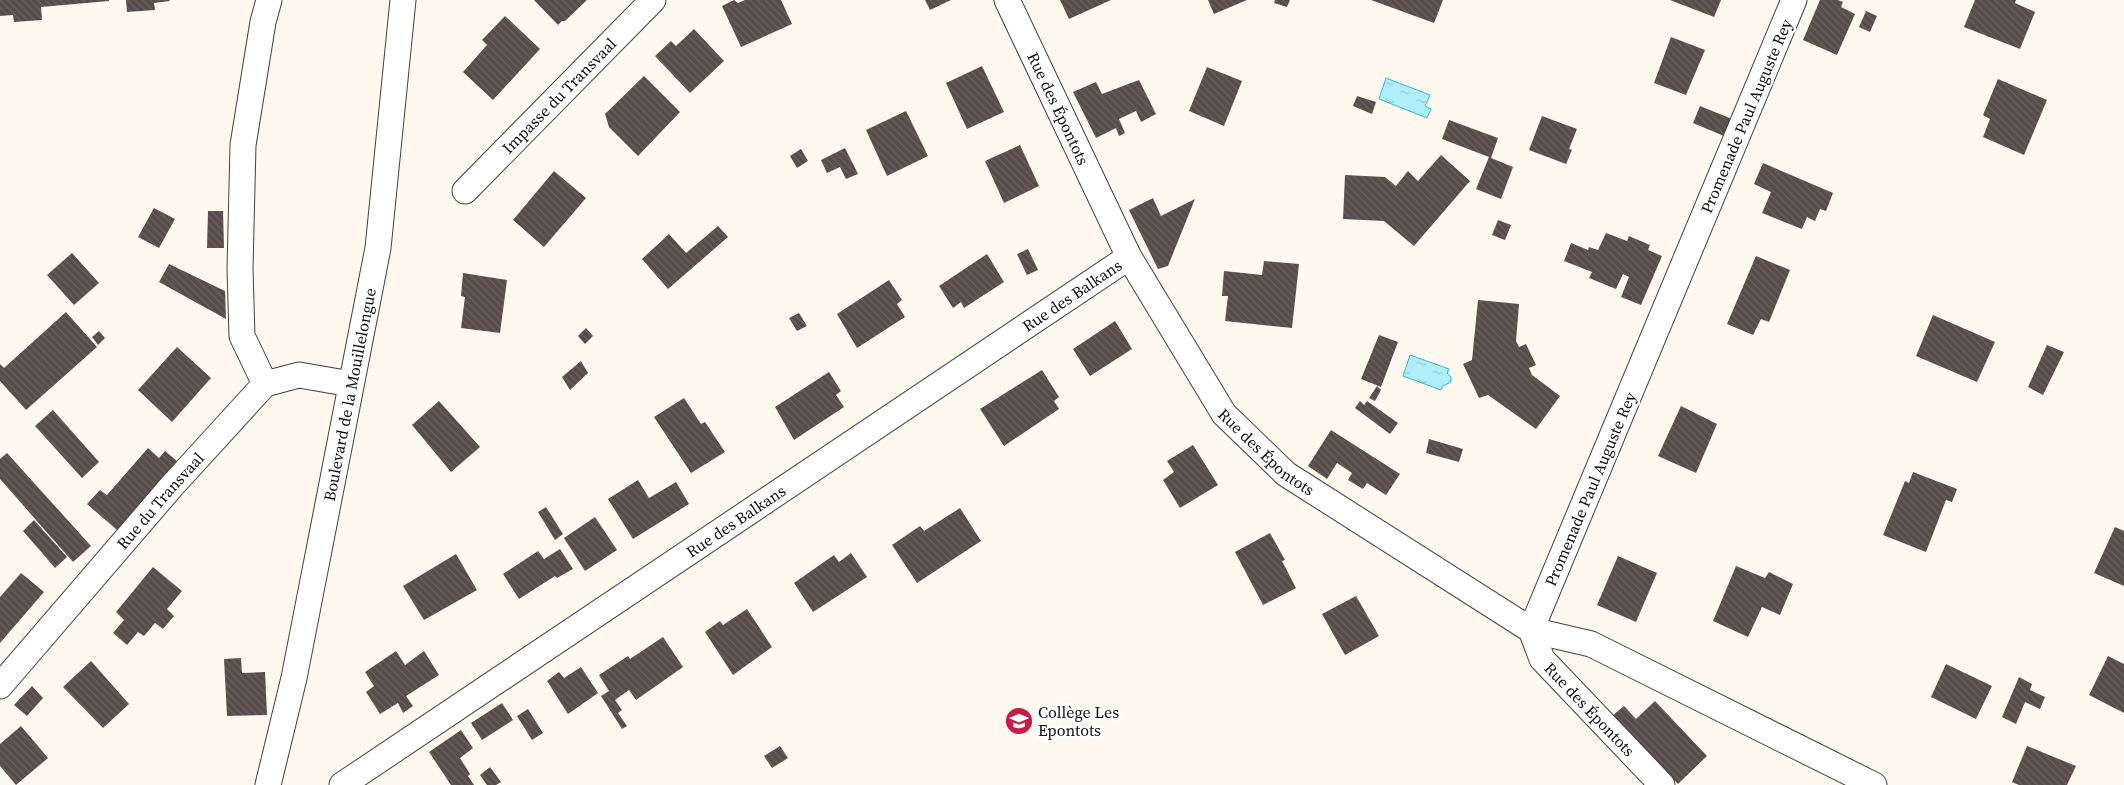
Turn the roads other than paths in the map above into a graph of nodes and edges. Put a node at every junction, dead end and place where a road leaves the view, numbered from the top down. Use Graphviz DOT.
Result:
graph roads {
  1 [pos="269,0"];
  2 [pos="403,0"];
  3 [pos="653,0"];
  4 [pos="1008,0"];
  5 [pos="1794,0"];
  6 [pos="465,191"];
  7 [pos="1129,257"];
  8 [pos="265,384"];
  9 [pos="351,384"];
  10 [pos="1531,630"];
  11 [pos="0,686"];
  12 [pos="268,785"];
  13 [pos="342,785"];
  14 [pos="1662,785"];
  15 [pos="1874,785"];
  1 -- 8 [label="street"];
  2 -- 9 [label="street, Boulevard de la Mouillelongue"];
  3 -- 6 [label="street, Impasse du Transvaal"];
  4 -- 7 [label="street, Rue des Épontots"];
  5 -- 10 [label="street, Promenade Paul Auguste Rey"];
  7 -- 10 [label="street, Rue des Épontots"];
  7 -- 13 [label="street, Rue des Balkans"];
  8 -- 9 [label="street"];
  8 -- 11 [label="street, Rue du Transvaal"];
  9 -- 12 [label="street, Boulevard de la Mouillelongue"];
  10 -- 14 [label="street, Rue des Épontots"];
  10 -- 15 [label="street"];
}
